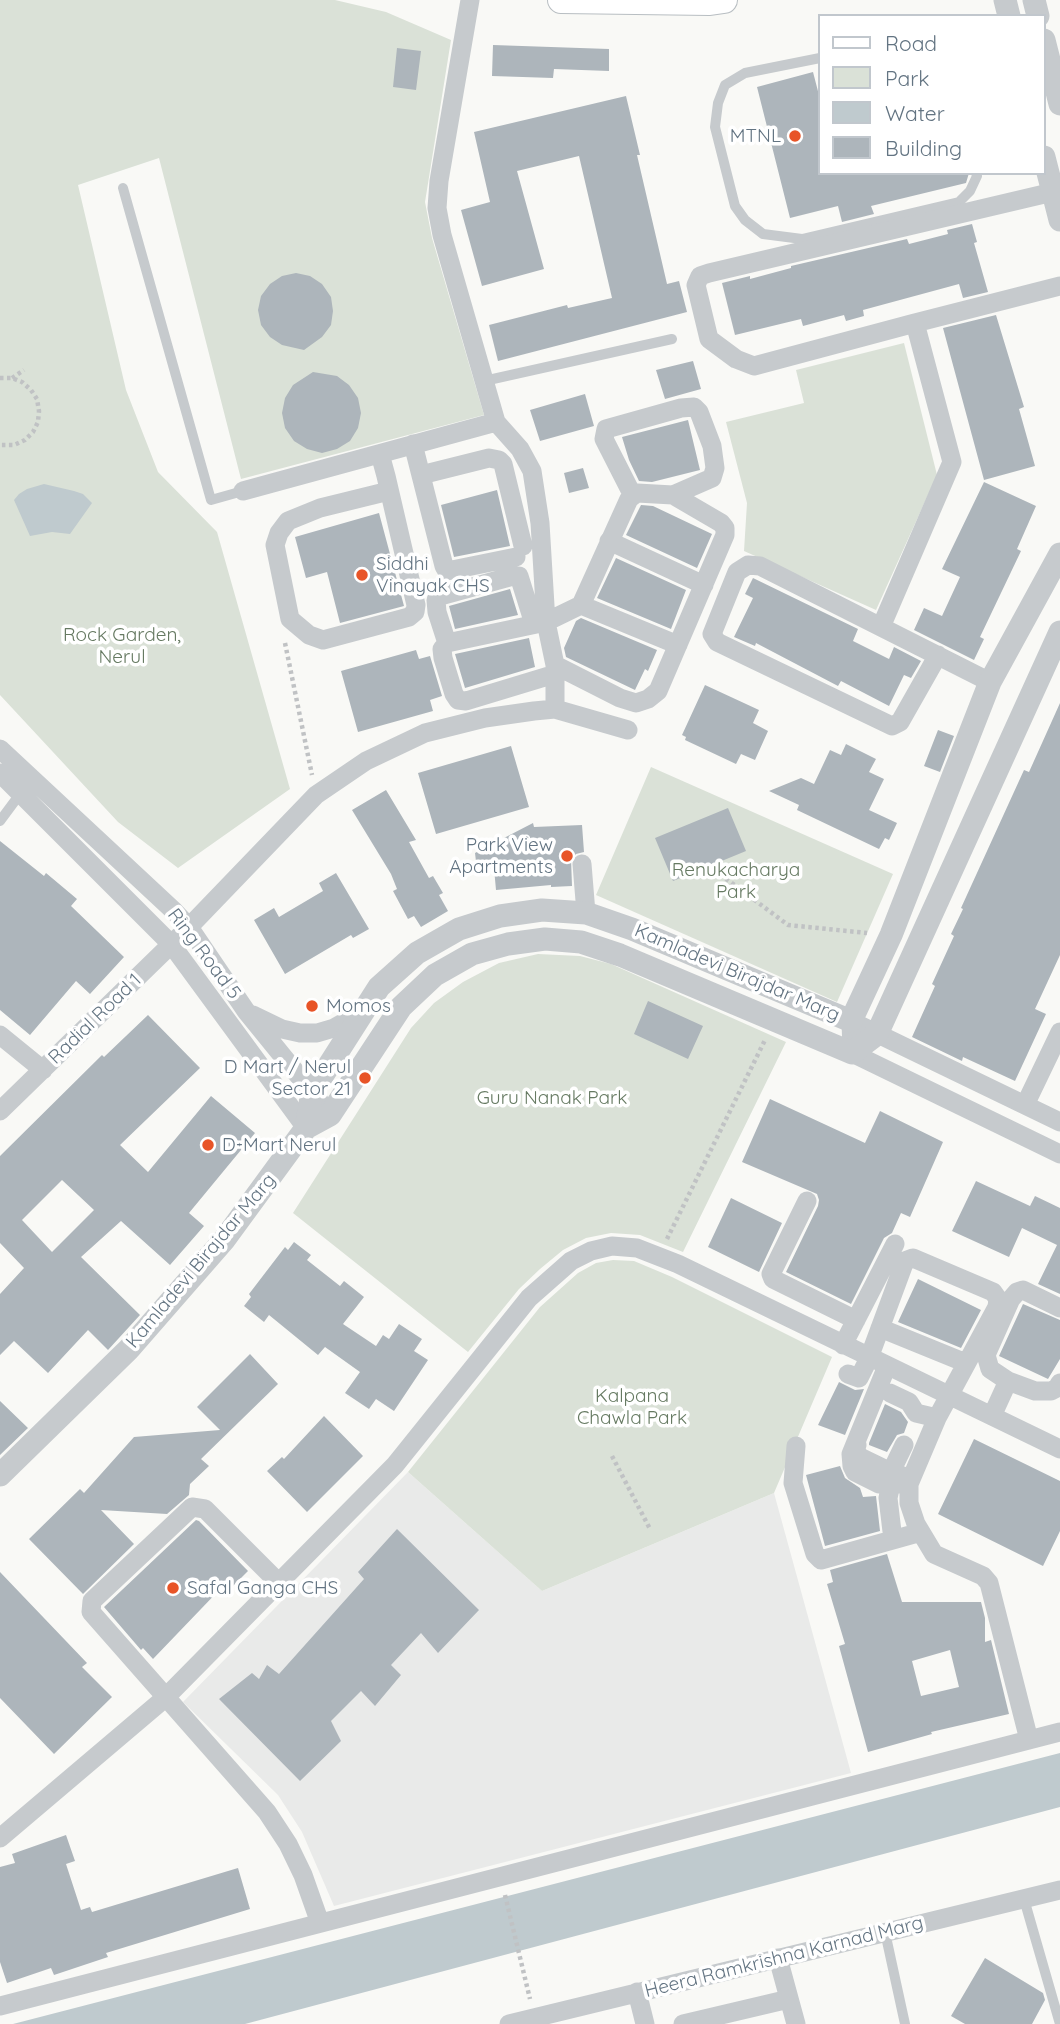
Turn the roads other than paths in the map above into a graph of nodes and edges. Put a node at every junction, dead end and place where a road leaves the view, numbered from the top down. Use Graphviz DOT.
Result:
graph roads {
  1 [pos="470,0"];
  2 [pos="561,0"];
  3 [pos="724,0"];
  4 [pos="1046,48"];
  5 [pos="818,58"];
  6 [pos="1060,104"];
  7 [pos="1046,165"];
  8 [pos="977,175"];
  9 [pos="123,188"];
  10 [pos="1053,192"];
  11 [pos="1060,220"];
  12 [pos="1060,286"];
  13 [pos="915,323"];
  14 [pos="672,339"];
  15 [pos="484,381"];
  16 [pos="496,422"];
  17 [pos="414,444"];
  18 [pos="380,454"];
  19 [pos="421,475"];
  20 [pos="243,491"];
  21 [pos="389,491"];
  22 [pos="673,495"];
  23 [pos="633,496"];
  24 [pos="283,528"];
  25 [pos="609,541"];
  26 [pos="1060,554"];
  27 [pos="293,564"];
  28 [pos="704,585"];
  29 [pos="581,606"];
  30 [pos="540,623"];
  31 [pos="881,627"];
  32 [pos="1060,632"];
  33 [pos="447,643"];
  34 [pos="678,645"];
  35 [pos="938,655"];
  36 [pos="555,669"];
  37 [pos="990,682"];
  38 [pos="555,709"];
  39 [pos="628,730"];
  40 [pos="0,749"];
  41 [pos="0,773"];
  42 [pos="27,787"];
  43 [pos="0,821"];
  44 [pos="582,863"];
  45 [pos="586,913"];
  46 [pos="189,927"];
  47 [pos="171,944"];
  48 [pos="364,1010"];
  49 [pos="246,1011"];
  50 [pos="851,1021"];
  51 [pos="1060,1032"];
  52 [pos="877,1034"];
  53 [pos="0,1035"];
  54 [pos="852,1054"];
  55 [pos="43,1070"];
  56 [pos="312,1092"];
  57 [pos="1025,1105"];
  58 [pos="0,1111"];
  59 [pos="330,1115"];
  60 [pos="1060,1122"];
  61 [pos="306,1128"];
  62 [pos="1060,1154"];
  63 [pos="807,1201"];
  64 [pos="894,1244"];
  65 [pos="1060,1308"];
  66 [pos="856,1320"];
  67 [pos="880,1328"];
  68 [pos="843,1345"];
  69 [pos="878,1362"];
  70 [pos="966,1363"];
  71 [pos="848,1374"];
  72 [pos="1008,1381"];
  73 [pos="1060,1383"];
  74 [pos="890,1394"];
  75 [pos="948,1396"];
  76 [pos="992,1416"];
  77 [pos="937,1418"];
  78 [pos="857,1445"];
  79 [pos="904,1445"];
  80 [pos="796,1446"];
  81 [pos="1060,1449"];
  82 [pos="0,1475"];
  83 [pos="901,1479"];
  84 [pos="921,1532"];
  85 [pos="893,1540"];
  86 [pos="279,1583"];
  87 [pos="165,1698"];
  88 [pos="1060,1732"];
  89 [pos="1029,1740"];
  90 [pos="0,1838"];
  91 [pos="1060,1890"];
  92 [pos="1024,1899"];
  93 [pos="320,1923"];
  94 [pos="886,1932"];
  95 [pos="778,1958"];
  96 [pos="637,1992"];
  97 [pos="789,1999"];
  98 [pos="0,2006"];
  99 [pos="518,2022"];
  100 [pos="645,2024"];
  101 [pos="682,2024"];
  102 [pos="796,2024"];
  103 [pos="905,2024"];
  104 [pos="1060,2024"];
  1 -- 15 [label="street"];
  2 -- 3 [label="main road"];
  4 -- 6 [label="street"];
  5 -- 8 [label="lane"];
  7 -- 10 [label="street"];
  9 -- 20 [label="lane"];
  10 -- 11 [label="street"];
  10 -- 13 [label="street"];
  12 -- 13 [label="street"];
  13 -- 31 [label="street"];
  14 -- 15 [label="lane"];
  15 -- 16 [label="street"];
  16 -- 17 [label="street"];
  16 -- 30 [label="street"];
  17 -- 18 [label="street"];
  17 -- 19 [label="street"];
  18 -- 20 [label="street"];
  18 -- 21 [label="street"];
  19 -- 19 [label="street"];
  21 -- 24 [label="street"];
  21 -- 24 [label="street"];
  22 -- 23 [label="street"];
  22 -- 23 [label="street"];
  22 -- 28 [label="street"];
  23 -- 25 [label="street"];
  24 -- 27 [label="street"];
  25 -- 28 [label="street"];
  25 -- 29 [label="street"];
  26 -- 37 [label="street, Kamladevi Birajdar Marg"];
  28 -- 34 [label="street"];
  29 -- 30 [label="street"];
  29 -- 34 [label="street"];
  30 -- 33 [label="street"];
  30 -- 33 [label="street"];
  30 -- 36 [label="street"];
  31 -- 35 [label="street"];
  31 -- 35 [label="street"];
  32 -- 52 [label="street"];
  33 -- 36 [label="street"];
  34 -- 36 [label="street"];
  35 -- 37 [label="street"];
  36 -- 38 [label="street"];
  37 -- 50 [label="street, Kamladevi Birajdar Marg"];
  38 -- 39 [label="street"];
  38 -- 46 [label="street, Radial Road 1"];
  40 -- 42 [label="street, Ring Road 5"];
  41 -- 42 [label="street, Ring Road 5"];
  42 -- 43 [label="lane"];
  42 -- 46 [label="street, Ring Road 5"];
  42 -- 47 [label="street, Ring Road 5"];
  44 -- 45 [label="street"];
  45 -- 48 [label="street, Kamladevi Birajdar Marg"];
  45 -- 50 [label="street, Kamladevi Birajdar Marg"];
  46 -- 47 [label="street, Radial Road 1"];
  46 -- 49 [label="street, Ring Road 5"];
  47 -- 55 [label="street, Radial Road 1"];
  47 -- 61 [label="street, Ring Road 5"];
  48 -- 49 [label="street"];
  48 -- 56 [label="street, Kamladevi Birajdar Marg"];
  49 -- 56 [label="street, Ring Road 5"];
  50 -- 52 [label="street"];
  50 -- 54 [label="street"];
  51 -- 57 [label="street"];
  52 -- 54 [label="street"];
  52 -- 57 [label="street"];
  53 -- 55 [label="street"];
  54 -- 59 [label="street, Kamladevi Birajdar Marg"];
  54 -- 62 [label="street"];
  55 -- 58 [label="street, Radial Road 1"];
  56 -- 59 [label="street, Ring Road 5"];
  56 -- 61 [label="street, Kamladevi Birajdar Marg"];
  57 -- 60 [label="street"];
  59 -- 61 [label="street, Kamladevi Birajdar Marg"];
  61 -- 82 [label="street, Kamladevi Birajdar Marg"];
  63 -- 66 [label="street"];
  64 -- 66 [label="street"];
  65 -- 72 [label="street"];
  66 -- 68 [label="street"];
  67 -- 69 [label="street"];
  67 -- 70 [label="street"];
  67 -- 70 [label="street"];
  68 -- 69 [label="street"];
  68 -- 86 [label="street"];
  69 -- 71 [label="street"];
  69 -- 75 [label="street"];
  69 -- 83 [label="street"];
  70 -- 75 [label="street"];
  72 -- 73 [label="street"];
  72 -- 76 [label="street"];
  74 -- 77 [label="street"];
  75 -- 76 [label="street"];
  75 -- 77 [label="street"];
  76 -- 81 [label="street"];
  77 -- 83 [label="street"];
  78 -- 83 [label="street"];
  79 -- 83 [label="street"];
  80 -- 85 [label="street"];
  83 -- 84 [label="street"];
  83 -- 85 [label="street"];
  84 -- 85 [label="street"];
  84 -- 89 [label="street"];
  86 -- 87 [label="street"];
  86 -- 87 [label="street"];
  87 -- 90 [label="street"];
  87 -- 93 [label="street"];
  88 -- 89 [label="street"];
  89 -- 93 [label="street"];
  91 -- 92 [label="street, Heera Ramkrishna Karnad Marg"];
  92 -- 94 [label="street, Heera Ramkrishna Karnad Marg"];
  92 -- 104 [label="lane"];
  93 -- 98 [label="street"];
  94 -- 95 [label="street, Heera Ramkrishna Karnad Marg"];
  94 -- 103 [label="lane"];
  95 -- 96 [label="street, Heera Ramkrishna Karnad Marg"];
  95 -- 97 [label="street"];
  96 -- 99 [label="street, Heera Ramkrishna Karnad Marg"];
  96 -- 100 [label="street"];
  97 -- 101 [label="street"];
  97 -- 102 [label="street"];
}
